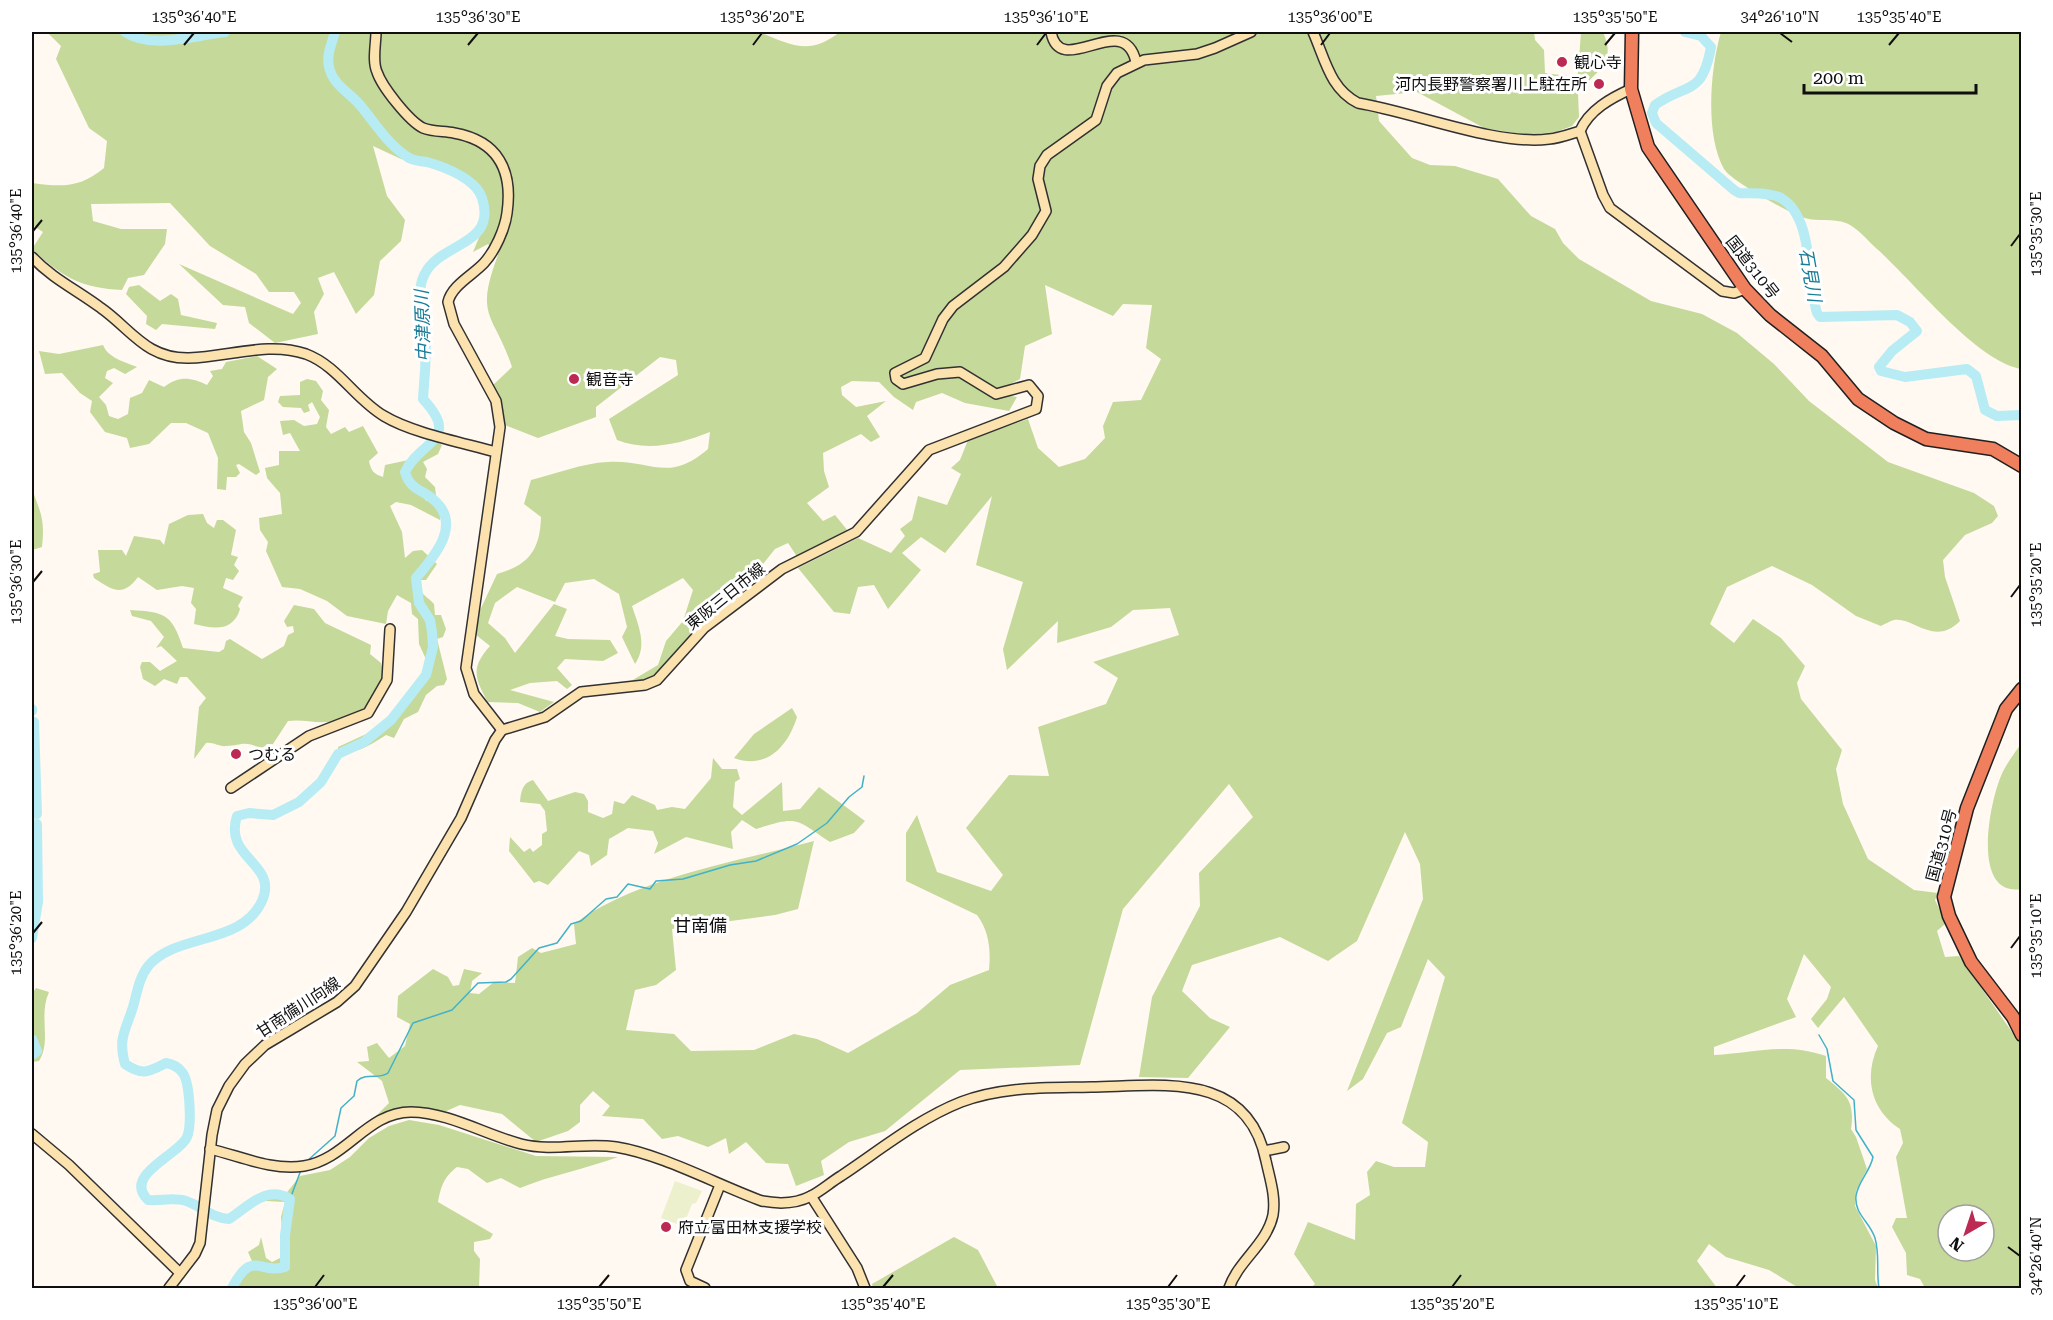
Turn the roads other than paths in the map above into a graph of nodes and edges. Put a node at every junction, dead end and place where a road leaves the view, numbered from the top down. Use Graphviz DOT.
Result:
graph roads {
  1 [pos="376,32"];
  2 [pos="1050,32"];
  3 [pos="1251,32"];
  4 [pos="1313,32"];
  5 [pos="1632,32"];
  6 [pos="1136,62"];
  7 [pos="1631,89"];
  8 [pos="1580,131"];
  9 [pos="32,257"];
  10 [pos="1745,289"];
  11 [pos="496,452"];
  12 [pos="2022,466"];
  13 [pos="390,629"];
  14 [pos="2022,689"];
  15 [pos="502,730"];
  16 [pos="231,788"];
  17 [pos="2022,1035"];
  18 [pos="32,1134"];
  19 [pos="1284,1147"];
  20 [pos="210,1149"];
  21 [pos="1264,1150"];
  22 [pos="720,1185"];
  23 [pos="811,1196"];
  24 [pos="180,1273"];
  25 [pos="169,1288"];
  26 [pos="705,1288"];
  27 [pos="865,1288"];
  28 [pos="1229,1288"];
  1 -- 11 [label="main road"];
  2 -- 6 [label="main road"];
  3 -- 6 [label="main road, 東阪三日市線"];
  4 -- 8 [label="main road"];
  5 -- 7 [label="highway, 国道310号"];
  6 -- 15 [label="main road, 東阪三日市線"];
  7 -- 8 [label="main road"];
  7 -- 10 [label="highway, 国道310号"];
  8 -- 10 [label="main road"];
  9 -- 11 [label="main road"];
  10 -- 12 [label="highway, 国道310号"];
  11 -- 15 [label="main road"];
  13 -- 16 [label="main road"];
  14 -- 17 [label="highway, 国道310号"];
  15 -- 20 [label="main road, 甘南備川向線"];
  18 -- 24 [label="main road"];
  19 -- 21 [label="main road"];
  20 -- 22 [label="main road"];
  20 -- 24 [label="main road, 甘南備川向線"];
  21 -- 23 [label="main road"];
  21 -- 28 [label="main road"];
  22 -- 23 [label="main road"];
  22 -- 26 [label="main road"];
  23 -- 27 [label="main road"];
  24 -- 25 [label="main road, 甘南備川向線"];
}
